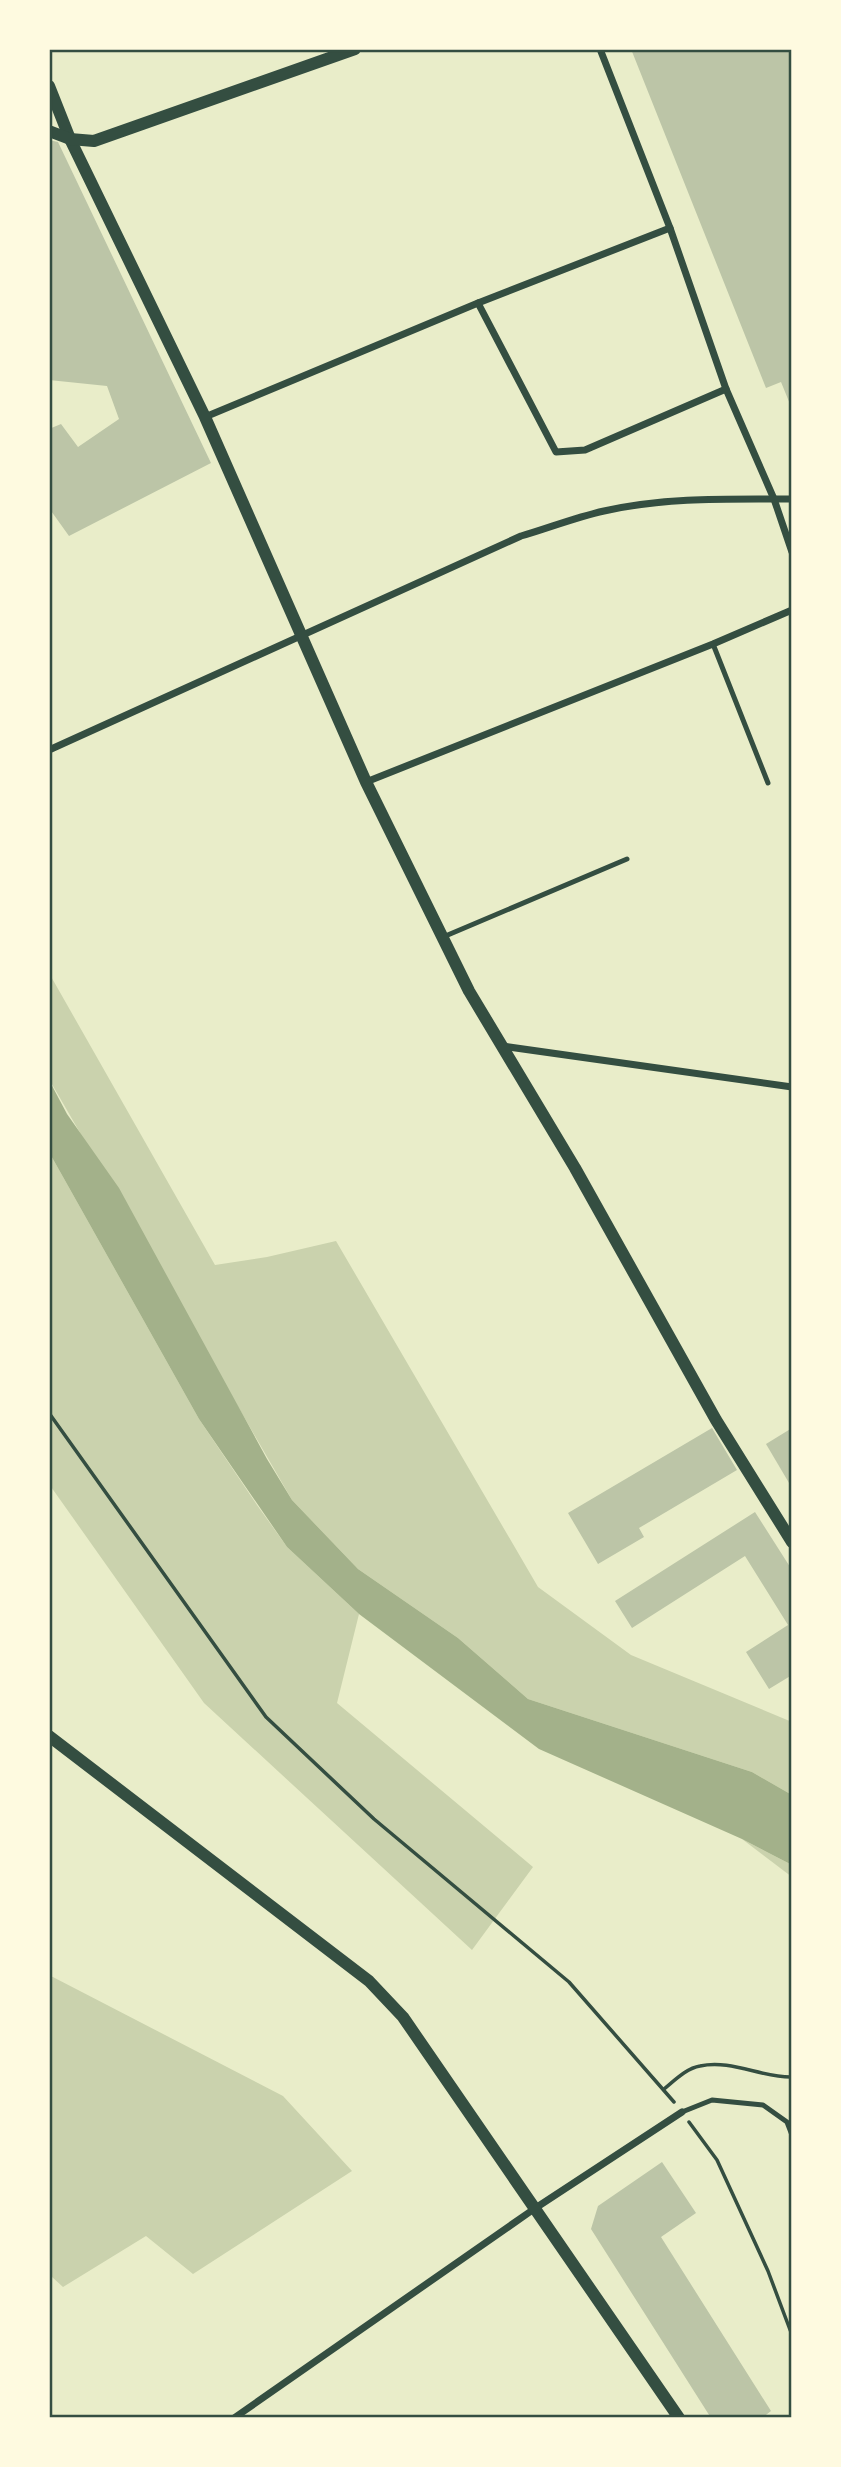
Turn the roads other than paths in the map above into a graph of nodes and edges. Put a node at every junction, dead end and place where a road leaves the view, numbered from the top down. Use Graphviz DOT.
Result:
graph roads {
  1 [pos="355,49"];
  2 [pos="600,49"];
  3 [pos="319,55"];
  4 [pos="49,86"];
  5 [pos="49,131"];
  6 [pos="70,139"];
  7 [pos="670,228"];
  8 [pos="478,303"];
  9 [pos="726,388"];
  10 [pos="205,417"];
  11 [pos="774,499"];
  12 [pos="792,499"];
  13 [pos="792,552"];
  14 [pos="792,610"];
  15 [pos="301,634"];
  16 [pos="713,644"];
  17 [pos="49,750"];
  18 [pos="366,782"];
  19 [pos="768,783"];
  20 [pos="627,859"];
  21 [pos="443,937"];
  22 [pos="502,1046"];
  23 [pos="792,1087"];
  24 [pos="792,1542"];
  25 [pos="49,1736"];
  26 [pos="682,2112"];
  27 [pos="792,2136"];
  28 [pos="534,2210"];
  29 [pos="234,2418"];
  30 [pos="679,2418"];
  1 -- 3 [label="street"];
  2 -- 7 [label="street"];
  3 -- 6 [label="street"];
  4 -- 6 [label="street"];
  5 -- 6 [label="street"];
  6 -- 10 [label="street"];
  7 -- 8 [label="street"];
  7 -- 9 [label="street"];
  8 -- 9 [label="street"];
  8 -- 10 [label="street"];
  9 -- 11 [label="street"];
  10 -- 15 [label="street"];
  11 -- 12 [label="street"];
  11 -- 13 [label="street"];
  11 -- 15 [label="street"];
  14 -- 16 [label="street"];
  15 -- 17 [label="street"];
  15 -- 18 [label="street"];
  16 -- 18 [label="street"];
  16 -- 19 [label="lane"];
  18 -- 21 [label="street"];
  20 -- 21 [label="lane"];
  21 -- 22 [label="street"];
  22 -- 23 [label="street"];
  22 -- 24 [label="street"];
  25 -- 28 [label="street"];
  26 -- 27 [label="lane"];
  26 -- 28 [label="street"];
  28 -- 29 [label="street"];
  28 -- 30 [label="street"];
}
